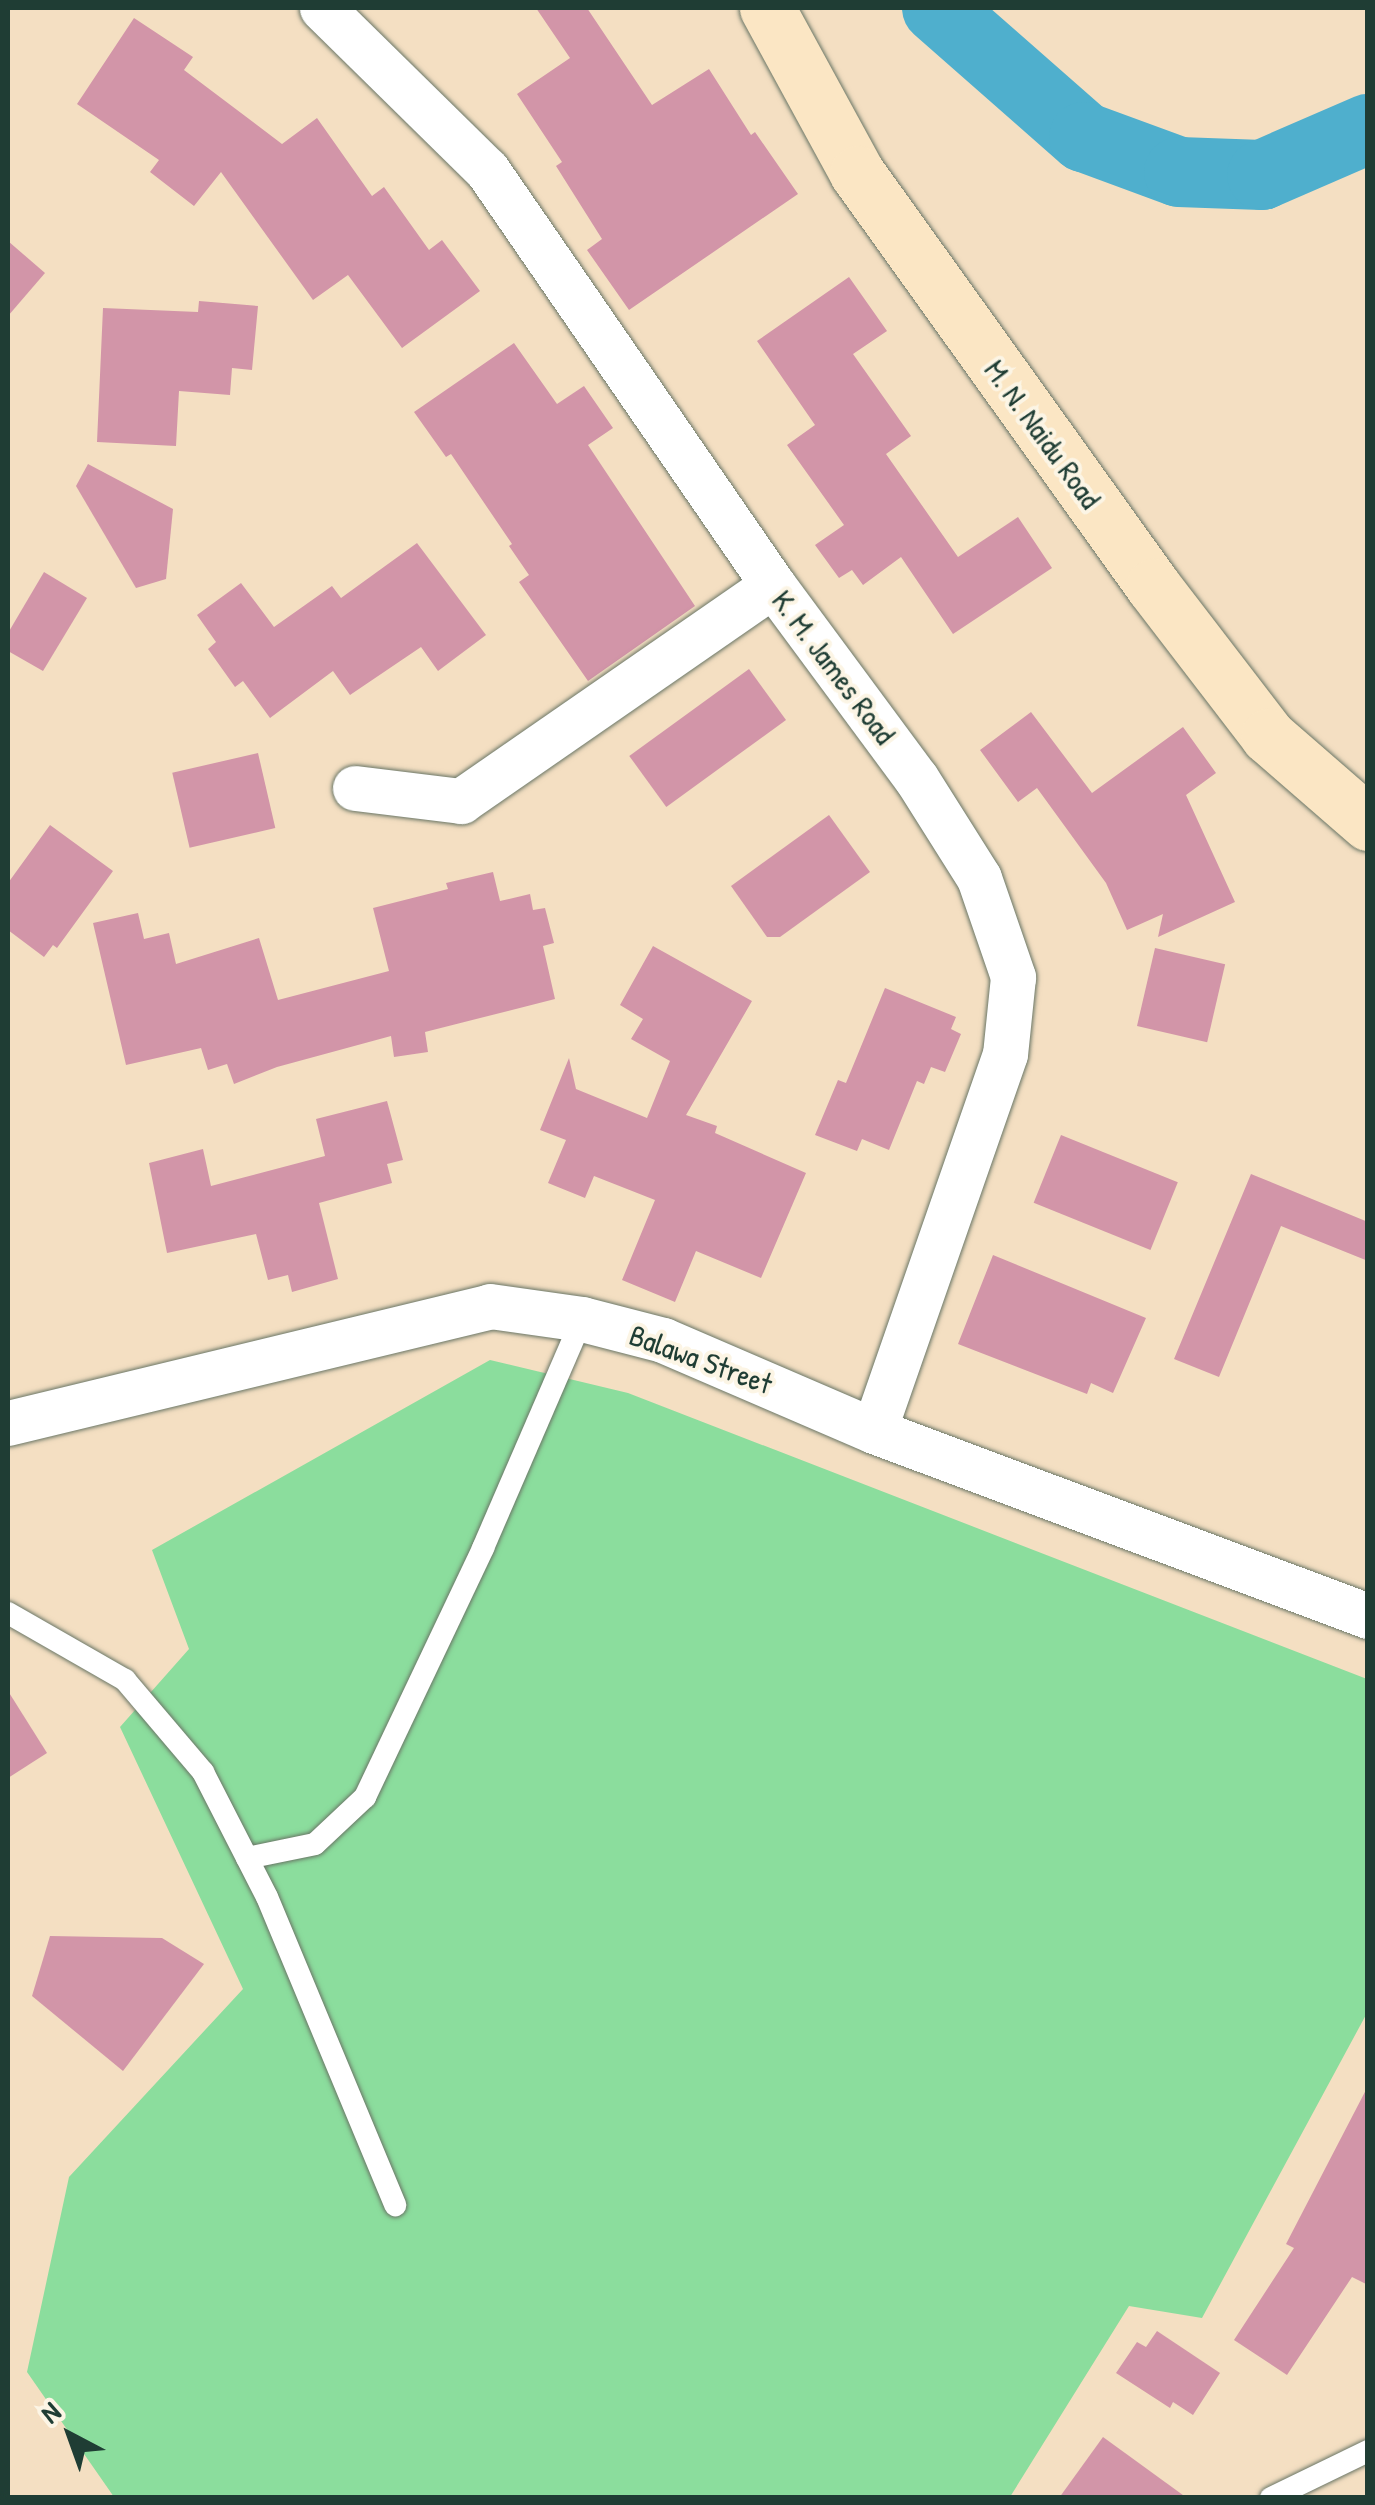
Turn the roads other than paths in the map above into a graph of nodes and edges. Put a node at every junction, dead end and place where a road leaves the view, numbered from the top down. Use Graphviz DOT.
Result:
graph roads {
  1 [pos="322,8"];
  2 [pos="768,8"];
  3 [pos="774,586"];
  4 [pos="355,788"];
  5 [pos="1368,823"];
  6 [pos="582,1318"];
  7 [pos="8,1423"];
  8 [pos="874,1431"];
  9 [pos="8,1613"];
  10 [pos="1368,1616"];
  11 [pos="247,1858"];
  12 [pos="394,2205"];
  13 [pos="1368,2451"];
  14 [pos="1272,2498"];
  1 -- 3 [label="street, K. M. James Road"];
  2 -- 5 [label="main road, M. N. Naidu Road"];
  3 -- 4 [label="street"];
  3 -- 8 [label="street, K. M. James Road"];
  6 -- 7 [label="street, Balawa Street"];
  6 -- 8 [label="street, Balawa Street"];
  6 -- 11 [label="lane"];
  8 -- 10 [label="street, Balawa Street"];
  9 -- 11 [label="lane"];
  11 -- 12 [label="lane"];
  13 -- 14 [label="lane"];
}
